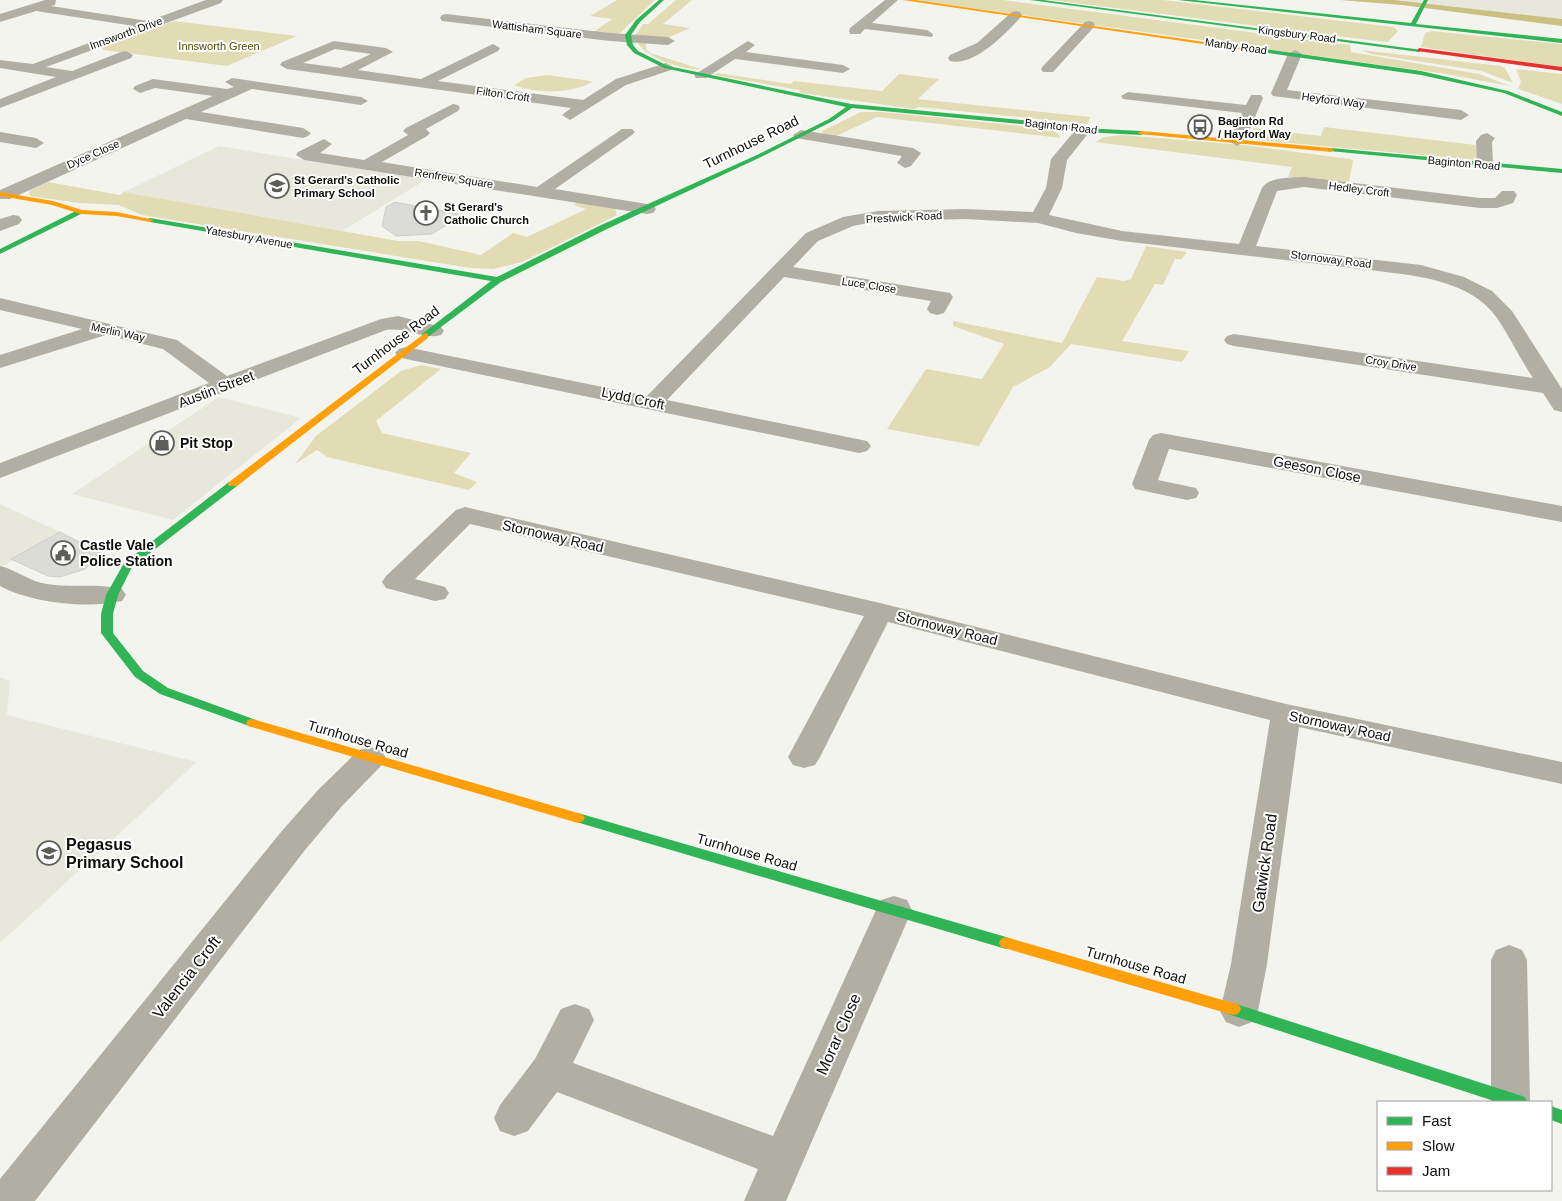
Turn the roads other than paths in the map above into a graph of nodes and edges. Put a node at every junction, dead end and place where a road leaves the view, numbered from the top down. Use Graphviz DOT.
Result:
graph roads {
  1 [pos="57,0"];
  2 [pos="217,0"];
  3 [pos="662,0"];
  4 [pos="892,0"];
  5 [pos="905,0"];
  6 [pos="1032,0"];
  7 [pos="1180,0"];
  8 [pos="1424,4"];
  9 [pos="35,7"];
  10 [pos="1016,15"];
  11 [pos="0,18"];
  12 [pos="446,18"];
  13 [pos="149,25"];
  14 [pos="1089,25"];
  15 [pos="1413,25"];
  16 [pos="681,34"];
  17 [pos="927,34"];
  18 [pos="628,38"];
  19 [pos="668,40"];
  20 [pos="755,40"];
  21 [pos="1562,41"];
  22 [pos="309,42"];
  23 [pos="334,45"];
  24 [pos="493,48"];
  25 [pos="1405,48"];
  26 [pos="655,50"];
  27 [pos="1295,54"];
  28 [pos="126,55"];
  29 [pos="734,55"];
  30 [pos="973,60"];
  31 [pos="0,64"];
  32 [pos="666,67"];
  33 [pos="36,68"];
  34 [pos="843,69"];
  35 [pos="1048,69"];
  36 [pos="1562,69"];
  37 [pos="342,73"];
  38 [pos="73,75"];
  39 [pos="701,75"];
  40 [pos="421,84"];
  41 [pos="231,88"];
  42 [pos="140,89"];
  43 [pos="1127,96"];
  44 [pos="361,101"];
  45 [pos="0,104"];
  46 [pos="585,106"];
  47 [pos="851,106"];
  48 [pos="1147,106"];
  49 [pos="1185,106"];
  50 [pos="453,108"];
  51 [pos="1212,113"];
  52 [pos="183,114"];
  53 [pos="1562,114"];
  54 [pos="1461,115"];
  55 [pos="562,120"];
  56 [pos="1082,130"];
  57 [pos="627,132"];
  58 [pos="303,133"];
  59 [pos="801,135"];
  60 [pos="0,137"];
  61 [pos="1487,138"];
  62 [pos="1237,141"];
  63 [pos="36,143"];
  64 [pos="324,144"];
  65 [pos="905,163"];
  66 [pos="366,164"];
  67 [pos="1485,165"];
  68 [pos="1562,171"];
  69 [pos="542,191"];
  70 [pos="2,195"];
  71 [pos="1508,195"];
  72 [pos="648,209"];
  73 [pos="81,212"];
  74 [pos="1039,218"];
  75 [pos="1246,249"];
  76 [pos="0,252"];
  77 [pos="780,270"];
  78 [pos="498,280"];
  79 [pos="0,304"];
  80 [pos="937,309"];
  81 [pos="104,330"];
  82 [pos="434,331"];
  83 [pos="1233,340"];
  84 [pos="406,353"];
  85 [pos="0,362"];
  86 [pos="225,385"];
  87 [pos="1548,387"];
  88 [pos="653,402"];
  89 [pos="1562,405"];
  90 [pos="859,446"];
  91 [pos="0,471"];
  92 [pos="1187,493"];
  93 [pos="1562,514"];
  94 [pos="0,574"];
  95 [pos="435,593"];
  96 [pos="112,595"];
  97 [pos="880,610"];
  98 [pos="1286,714"];
  99 [pos="804,757"];
  100 [pos="370,758"];
  101 [pos="1562,773"];
  102 [pos="894,910"];
  103 [pos="1508,960"];
  104 [pos="1239,1011"];
  105 [pos="576,1020"];
  106 [pos="549,1071"];
  107 [pos="1515,1101"];
  108 [pos="514,1118"];
  109 [pos="782,1159"];
  110 [pos="9,1201"];
  111 [pos="766,1201"];
  1 -- 9 [label="street"];
  2 -- 13 [label="street, Innsworth Drive"];
  3 -- 18 [label="main road"];
  4 -- 17 [label="street"];
  5 -- 10 [label="main road, Manby Road"];
  6 -- 25 [label="main road, Kingsbury Road"];
  7 -- 15 [label="main road, Kingsbury Road"];
  8 -- 15 [label="main road"];
  9 -- 11 [label="street"];
  9 -- 13 [label="street"];
  10 -- 14 [label="main road, Manby Road"];
  10 -- 30 [label="street"];
  12 -- 18 [label="street, Wattisham Square"];
  13 -- 33 [label="street, Innsworth Drive"];
  14 -- 27 [label="main road, Manby Road"];
  14 -- 35 [label="street"];
  15 -- 21 [label="main road, Kingsbury Road"];
  15 -- 25 [label="main road"];
  16 -- 19 [label="street"];
  18 -- 19 [label="street"];
  18 -- 32 [label="main road, Baginton Road"];
  19 -- 26 [label="street"];
  20 -- 29 [label="street"];
  22 -- 23 [label="street"];
  23 -- 37 [label="street"];
  23 -- 37 [label="street, Filton Croft"];
  24 -- 40 [label="street"];
  25 -- 36 [label="main road, Kingsbury Road"];
  27 -- 53 [label="main road, Manby Road"];
  27 -- 54 [label="street, Heyford Way"];
  28 -- 38 [label="street, Innsworth Drive"];
  29 -- 34 [label="street"];
  29 -- 39 [label="street"];
  31 -- 33 [label="street"];
  32 -- 39 [label="main road, Baginton Road"];
  32 -- 46 [label="street"];
  33 -- 38 [label="street"];
  37 -- 40 [label="street, Filton Croft"];
  38 -- 45 [label="street, Innsworth Drive"];
  39 -- 47 [label="main road, Baginton Road"];
  40 -- 46 [label="street, Filton Croft"];
  41 -- 42 [label="street"];
  41 -- 44 [label="street, Dyce Close"];
  41 -- 52 [label="street, Dyce Close"];
  43 -- 49 [label="street"];
  46 -- 55 [label="street"];
  47 -- 56 [label="main road, Baginton Road"];
  47 -- 59 [label="main road, Turnhouse Road"];
  48 -- 49 [label="street"];
  49 -- 51 [label="street"];
  49 -- 62 [label="street"];
  50 -- 66 [label="street"];
  52 -- 58 [label="street"];
  52 -- 70 [label="street, Dyce Close"];
  56 -- 62 [label="main road, Baginton Road"];
  56 -- 74 [label="street"];
  57 -- 69 [label="street"];
  59 -- 65 [label="street"];
  59 -- 72 [label="main road, Turnhouse Road"];
  60 -- 63 [label="street"];
  61 -- 67 [label="street"];
  62 -- 67 [label="main road, Baginton Road"];
  64 -- 66 [label="street, Renfrew Square"];
  66 -- 69 [label="street, Renfrew Square"];
  67 -- 68 [label="main road, Baginton Road"];
  69 -- 72 [label="street, Renfrew Square"];
  70 -- 73 [label="main road, Yatesbury Avenue"];
  71 -- 75 [label="street, Hedley Croft"];
  72 -- 78 [label="main road, Turnhouse Road"];
  73 -- 76 [label="main road"];
  73 -- 78 [label="main road, Yatesbury Avenue"];
  74 -- 75 [label="street, Stornoway Road"];
  74 -- 77 [label="street, Prestwick Road"];
  75 -- 87 [label="street, Stornoway Road"];
  77 -- 80 [label="street, Luce Close"];
  77 -- 88 [label="street, Prestwick Road"];
  78 -- 82 [label="main road, Turnhouse Road"];
  79 -- 81 [label="street, Merlin Way"];
  81 -- 85 [label="street"];
  81 -- 86 [label="street, Merlin Way"];
  82 -- 84 [label="main road, Turnhouse Road"];
  82 -- 86 [label="street, Austin Street"];
  83 -- 87 [label="street, Croy Drive"];
  84 -- 88 [label="street, Lydd Croft"];
  84 -- 96 [label="main road, Turnhouse Road"];
  86 -- 91 [label="street, Austin Street"];
  87 -- 89 [label="street, Stornoway Road"];
  88 -- 90 [label="street, Lydd Croft"];
  92 -- 93 [label="street, Geeson Close"];
  94 -- 96 [label="street"];
  95 -- 97 [label="street, Stornoway Road"];
  96 -- 100 [label="main road, Turnhouse Road"];
  97 -- 98 [label="street, Stornoway Road"];
  97 -- 99 [label="street"];
  98 -- 101 [label="street, Stornoway Road"];
  98 -- 104 [label="street, Gatwick Road"];
  100 -- 102 [label="main road, Turnhouse Road"];
  100 -- 110 [label="street, Valencia Croft"];
  102 -- 104 [label="main road, Turnhouse Road"];
  102 -- 109 [label="street, Morar Close"];
  103 -- 107 [label="street"];
  104 -- 107 [label="main road, Turnhouse Road"];
  105 -- 106 [label="street"];
  106 -- 108 [label="street"];
  106 -- 109 [label="street"];
  109 -- 111 [label="street, Morar Close"];
}
